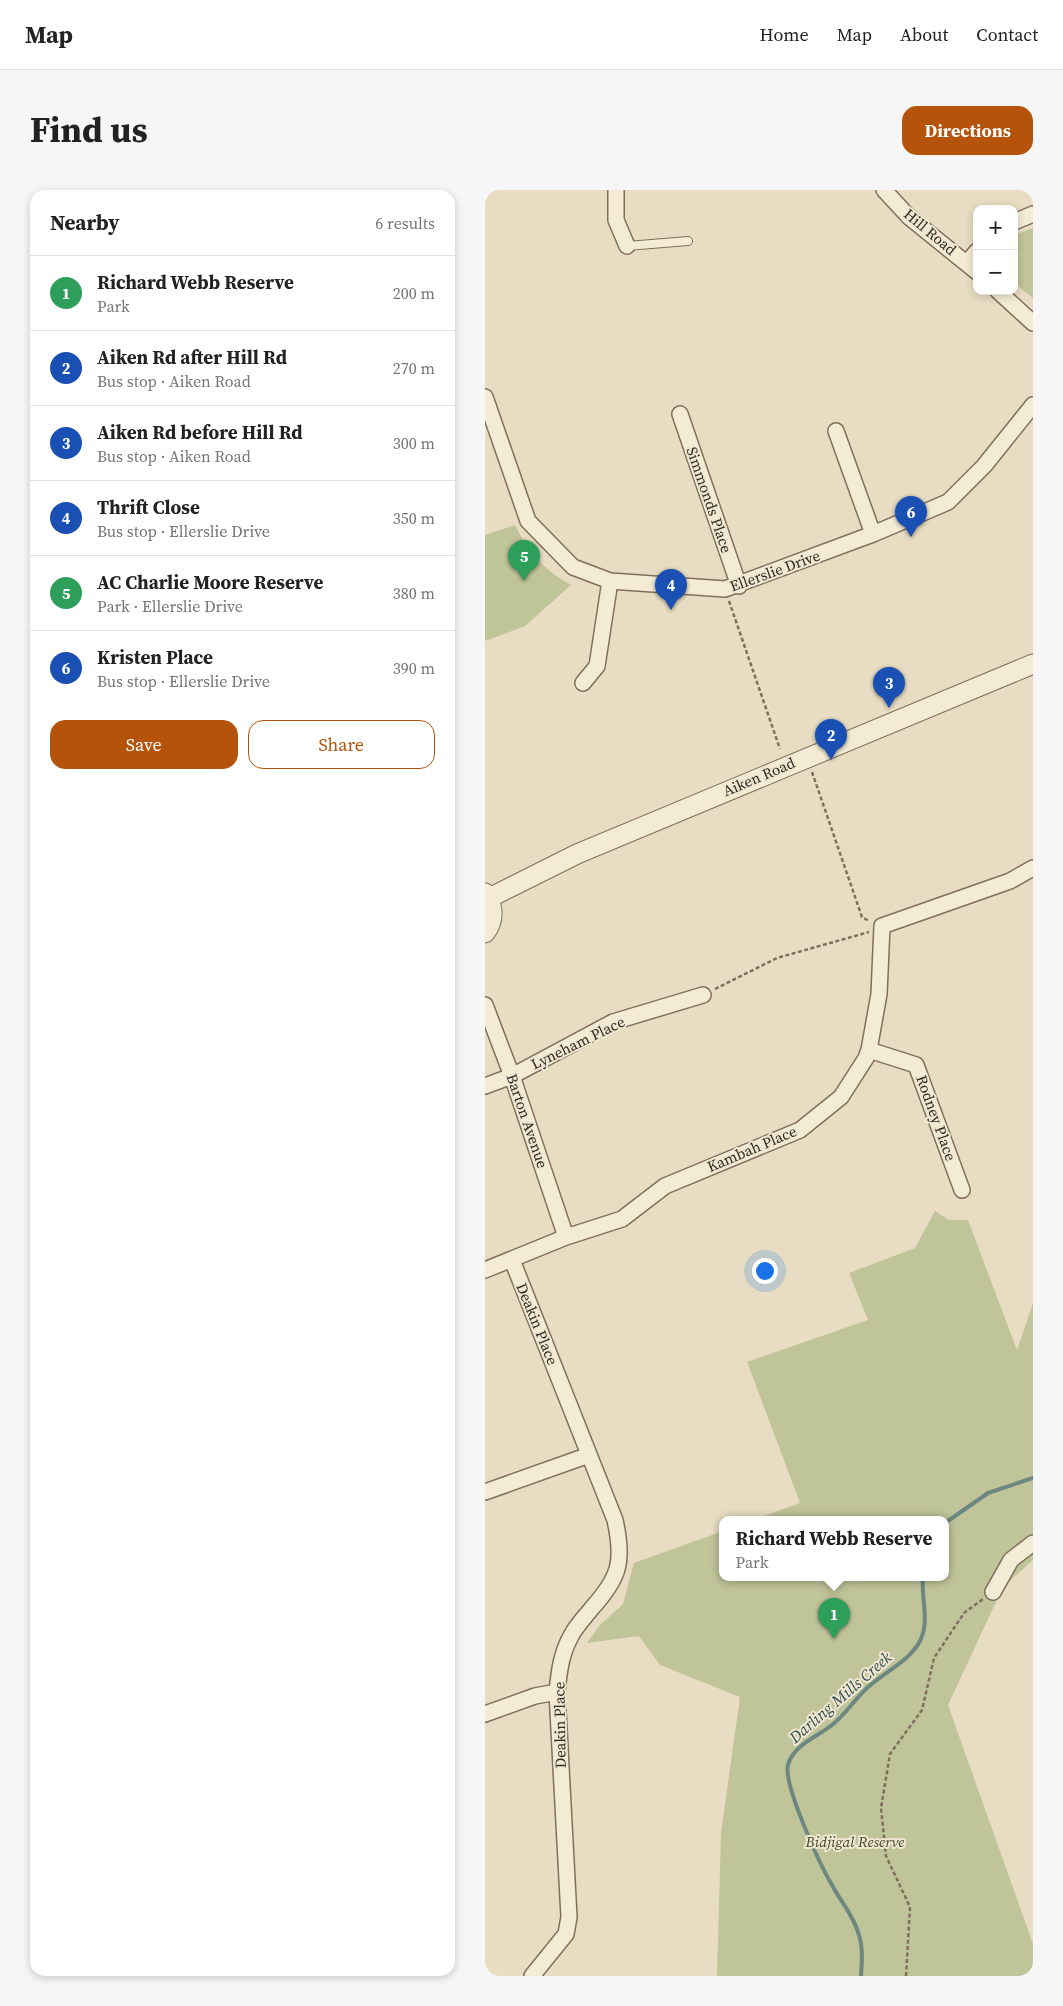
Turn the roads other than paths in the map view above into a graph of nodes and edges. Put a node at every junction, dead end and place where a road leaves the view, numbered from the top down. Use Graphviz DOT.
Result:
graph roads {
  1 [pos="617,190"];
  2 [pos="884,190"];
  3 [pos="1033,214"];
  4 [pos="1018,220"];
  5 [pos="688,242"];
  6 [pos="627,246"];
  7 [pos="972,268"];
  8 [pos="1002,295"];
  9 [pos="1033,323"];
  10 [pos="485,397"];
  11 [pos="1033,405"];
  12 [pos="680,414"];
  13 [pos="836,431"];
  14 [pos="873,534"];
  15 [pos="610,581"];
  16 [pos="732,588"];
  17 [pos="1033,664"];
  18 [pos="583,683"];
  19 [pos="1033,868"];
  20 [pos="487,895"];
  21 [pos="485,933"];
  22 [pos="703,996"];
  23 [pos="485,1005"];
  24 [pos="869,1050"];
  25 [pos="512,1076"];
  26 [pos="485,1086"];
  27 [pos="962,1190"];
  28 [pos="566,1237"];
  29 [pos="512,1260"];
  30 [pos="485,1270"];
  31 [pos="589,1455"];
  32 [pos="485,1492"];
  33 [pos="1033,1543"];
  34 [pos="993,1592"];
  35 [pos="557,1692"];
  36 [pos="485,1714"];
  37 [pos="532,1976"];
  1 -- 6 [label="street"];
  2 -- 7 [label="street, Hill Road"];
  3 -- 4 [label="street"];
  5 -- 6 [label="lane"];
  8 -- 9 [label="street"];
  10 -- 15 [label="street, Ellerslie Drive"];
  11 -- 14 [label="street, Ellerslie Drive"];
  12 -- 16 [label="street, Simmonds Place"];
  13 -- 14 [label="street"];
  14 -- 16 [label="street, Ellerslie Drive"];
  15 -- 16 [label="street, Ellerslie Drive"];
  15 -- 18 [label="street"];
  17 -- 20 [label="street, Aiken Road"];
  19 -- 24 [label="street, Kambah Place"];
  20 -- 21 [label="street"];
  22 -- 25 [label="street, Lyneham Place"];
  23 -- 25 [label="street, Barton Avenue"];
  24 -- 27 [label="street, Rodney Place"];
  24 -- 28 [label="street, Kambah Place"];
  25 -- 26 [label="street, Lyneham Place"];
  25 -- 28 [label="street, Barton Avenue"];
  28 -- 29 [label="street, Kambah Place"];
  29 -- 30 [label="street, Kambah Place"];
  29 -- 31 [label="street, Deakin Place"];
  31 -- 32 [label="street"];
  31 -- 35 [label="street, Deakin Place"];
  33 -- 34 [label="street"];
  35 -- 36 [label="street"];
  35 -- 37 [label="street, Deakin Place"];
}
